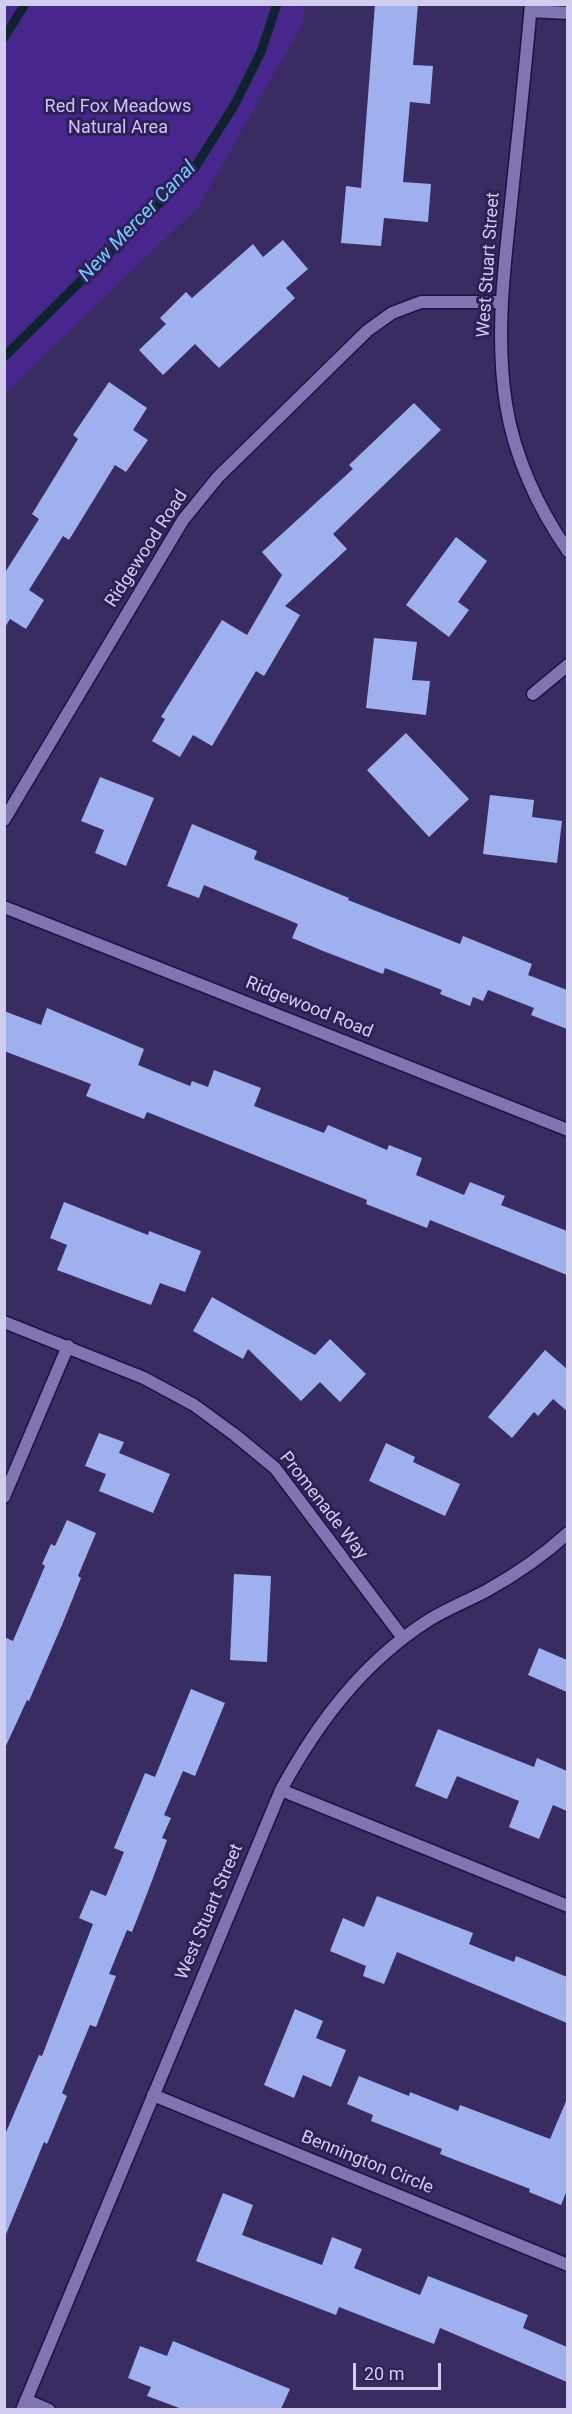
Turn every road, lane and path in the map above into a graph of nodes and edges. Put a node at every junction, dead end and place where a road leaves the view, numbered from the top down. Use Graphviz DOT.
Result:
graph roads {
  1 [pos="531,8"];
  2 [pos="567,13"];
  3 [pos="501,302"];
  4 [pos="567,550"];
  5 [pos="567,665"];
  6 [pos="533,694"];
  7 [pos="4,820"];
  8 [pos="4,907"];
  9 [pos="567,1130"];
  10 [pos="4,1322"];
  11 [pos="68,1346"];
  12 [pos="4,1497"];
  13 [pos="566,1537"];
  14 [pos="403,1638"];
  15 [pos="281,1790"];
  16 [pos="567,1906"];
  17 [pos="153,2095"];
  18 [pos="567,2265"];
  19 [pos="24,2405"];
  20 [pos="50,2409"];
  1 -- 2 [label="street"];
  1 -- 3 [label="street, West Stuart Street"];
  3 -- 4 [label="street, West Stuart Street"];
  3 -- 7 [label="street, Ridgewood Road"];
  5 -- 6 [label="street"];
  8 -- 9 [label="street, Ridgewood Road"];
  10 -- 11 [label="street, Promenade Way"];
  11 -- 12 [label="street"];
  11 -- 14 [label="street, Promenade Way"];
  13 -- 14 [label="street, West Stuart Street"];
  14 -- 15 [label="street, West Stuart Street"];
  15 -- 16 [label="street"];
  15 -- 17 [label="street, West Stuart Street"];
  17 -- 18 [label="street, Bennington Circle"];
  17 -- 19 [label="street, West Stuart Street"];
  19 -- 20 [label="street"];
}
